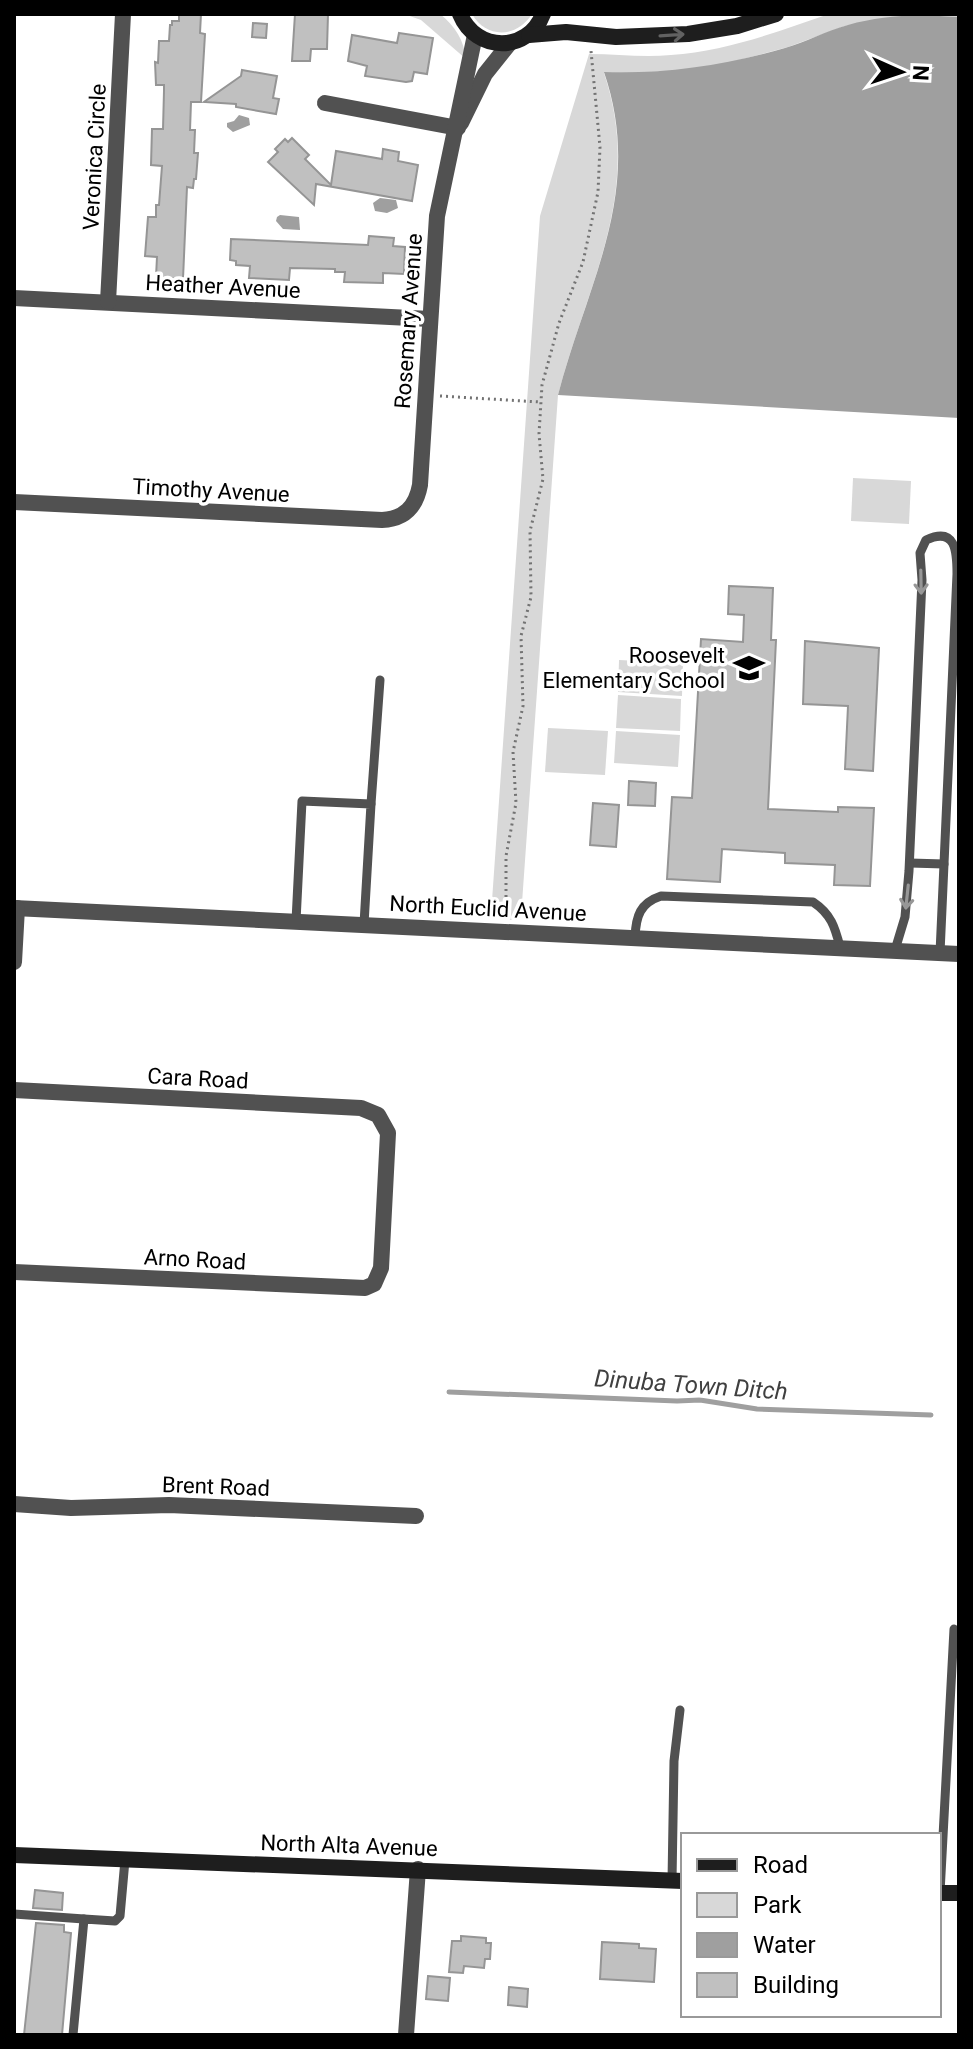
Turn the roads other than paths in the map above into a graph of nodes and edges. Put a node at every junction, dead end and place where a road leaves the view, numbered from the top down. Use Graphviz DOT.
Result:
graph roads {
  1 [pos="123,14"];
  2 [pos="460,14"];
  3 [pos="543,14"];
  4 [pos="776,14"];
  5 [pos="475,35"];
  6 [pos="529,35"];
  7 [pos="509,44"];
  8 [pos="325,103"];
  9 [pos="458,128"];
  10 [pos="14,298"];
  11 [pos="108,302"];
  12 [pos="430,319"];
  13 [pos="14,502"];
  14 [pos="404,514"];
  15 [pos="957,574"];
  16 [pos="380,680"];
  17 [pos="371,804"];
  18 [pos="910,863"];
  19 [pos="944,864"];
  20 [pos="15,908"];
  21 [pos="296,921"];
  22 [pos="364,924"];
  23 [pos="635,937"];
  24 [pos="840,947"];
  25 [pos="895,950"];
  26 [pos="940,953"];
  27 [pos="959,954"];
  28 [pos="14,962"];
  29 [pos="14,1090"];
  30 [pos="14,1272"];
  31 [pos="374,1284"];
  32 [pos="14,1504"];
  33 [pos="416,1516"];
  34 [pos="954,1629"];
  35 [pos="680,1710"];
  36 [pos="14,1855"];
  37 [pos="125,1860"];
  38 [pos="418,1869"];
  39 [pos="941,1874"];
  40 [pos="678,1881"];
  41 [pos="14,1914"];
  42 [pos="84,1919"];
  43 [pos="73,2035"];
  44 [pos="406,2035"];
  1 -- 11 [label="street, Veronica Circle"];
  2 -- 5 [label="main road"];
  3 -- 6 [label="main road"];
  6 -- 4 [label="main road, one-way"];
  5 -- 7 [label="main road"];
  5 -- 9 [label="street, Rosemary Avenue"];
  6 -- 7 [label="main road"];
  7 -- 9 [label="street, Rosemary Avenue"];
  8 -- 9 [label="street"];
  9 -- 12 [label="street, Rosemary Avenue"];
  10 -- 11 [label="street, Heather Avenue"];
  11 -- 12 [label="street, Heather Avenue"];
  12 -- 14 [label="street, Rosemary Avenue"];
  13 -- 14 [label="street, Timothy Avenue"];
  15 -- 18 [label="lane, one-way"];
  15 -- 19 [label="lane"];
  16 -- 17 [label="lane"];
  17 -- 21 [label="lane"];
  17 -- 22 [label="lane"];
  18 -- 19 [label="lane"];
  18 -- 25 [label="lane, one-way"];
  19 -- 26 [label="lane"];
  20 -- 21 [label="street, North Euclid Avenue"];
  20 -- 28 [label="street"];
  21 -- 22 [label="street, North Euclid Avenue"];
  22 -- 23 [label="street, North Euclid Avenue"];
  23 -- 24 [label="street, North Euclid Avenue"];
  23 -- 24 [label="lane"];
  24 -- 25 [label="street, North Euclid Avenue"];
  25 -- 26 [label="street, North Euclid Avenue"];
  26 -- 27 [label="street, North Euclid Avenue"];
  29 -- 31 [label="street, Cara Road"];
  30 -- 31 [label="street, Arno Road"];
  32 -- 33 [label="street, Brent Road"];
  34 -- 39 [label="lane"];
  35 -- 40 [label="lane"];
  36 -- 37 [label="main road, North Alta Avenue"];
  37 -- 38 [label="main road, North Alta Avenue"];
  37 -- 42 [label="lane"];
  38 -- 40 [label="main road, North Alta Avenue"];
  38 -- 44 [label="street"];
  41 -- 42 [label="lane"];
  42 -- 43 [label="lane"];
}
